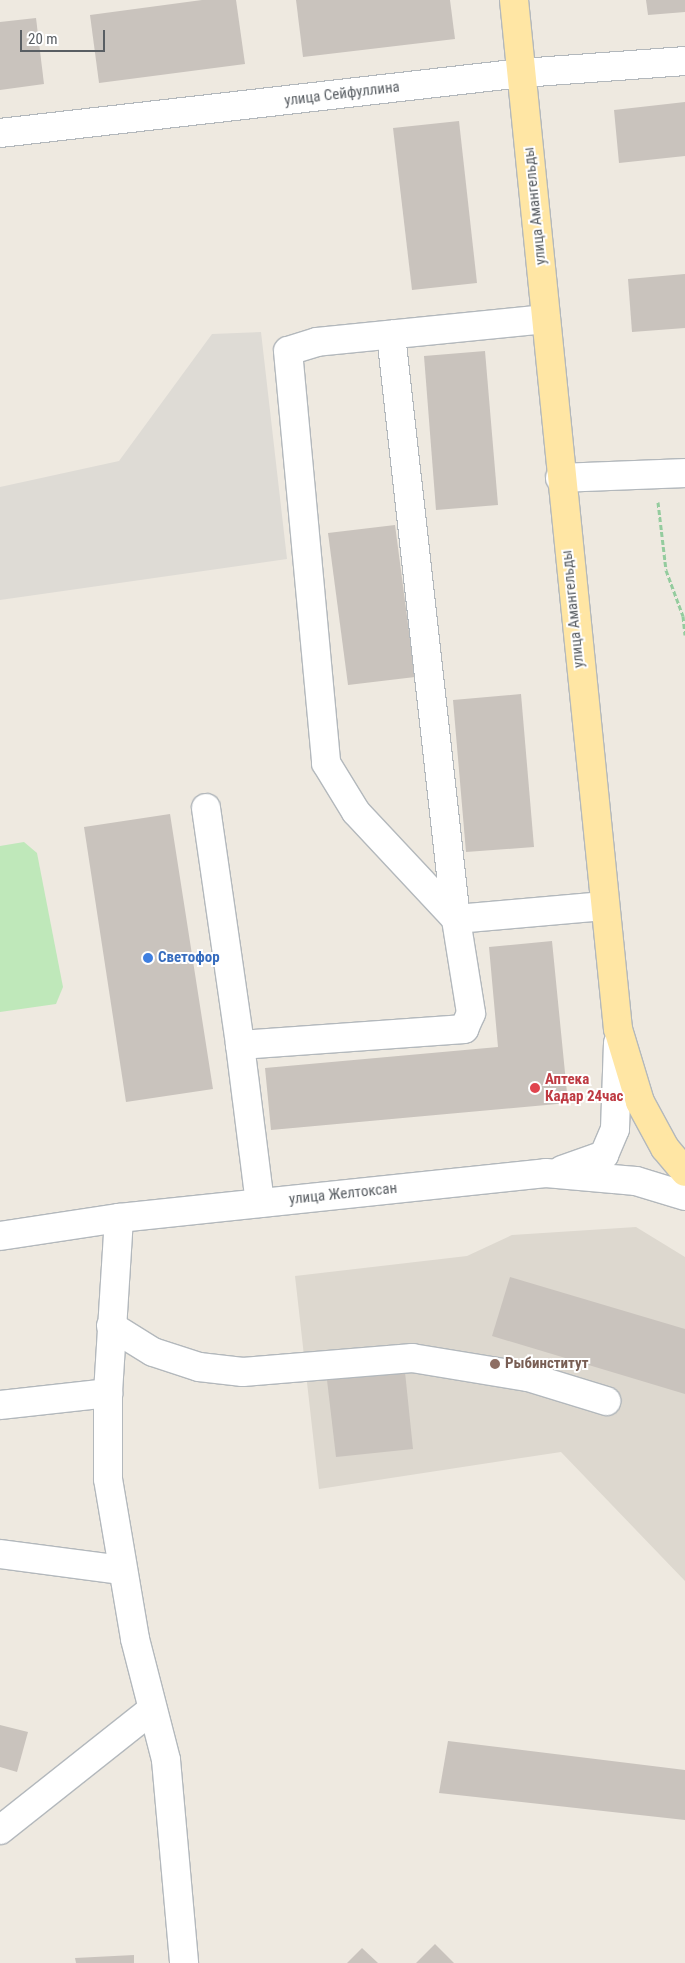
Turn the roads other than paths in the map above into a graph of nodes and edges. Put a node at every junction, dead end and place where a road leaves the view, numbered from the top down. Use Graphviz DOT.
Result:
graph roads {
  1 [pos="514,0"];
  2 [pos="685,61"];
  3 [pos="522,74"];
  4 [pos="0,133"];
  5 [pos="546,319"];
  6 [pos="391,335"];
  7 [pos="685,473"];
  8 [pos="560,478"];
  9 [pos="206,808"];
  10 [pos="604,906"];
  11 [pos="456,919"];
  12 [pos="618,1029"];
  13 [pos="240,1045"];
  14 [pos="685,1172"];
  15 [pos="546,1173"];
  16 [pos="685,1196"];
  17 [pos="260,1203"];
  18 [pos="119,1218"];
  19 [pos="0,1236"];
  20 [pos="111,1326"];
  21 [pos="108,1393"];
  22 [pos="606,1401"];
  23 [pos="0,1404"];
  24 [pos="0,1554"];
  25 [pos="121,1570"];
  26 [pos="150,1711"];
  27 [pos="0,1830"];
  28 [pos="184,1963"];
  1 -- 3 [label="main road, улица Амангельды"];
  2 -- 3 [label="street, улица Сейфуллина"];
  3 -- 4 [label="street, улица Сейфуллина"];
  3 -- 5 [label="main road, улица Амангельды"];
  5 -- 6 [label="street"];
  5 -- 8 [label="main road, улица Амангельды"];
  6 -- 11 [label="street"];
  6 -- 11 [label="street"];
  7 -- 8 [label="street"];
  8 -- 10 [label="main road, улица Амангельды"];
  9 -- 13 [label="street"];
  10 -- 11 [label="street"];
  10 -- 12 [label="main road, улица Амангельды"];
  11 -- 13 [label="street"];
  12 -- 14 [label="main road"];
  12 -- 15 [label="street, улица Амангельды"];
  13 -- 17 [label="street"];
  15 -- 16 [label="street, улица Желтоксан"];
  15 -- 17 [label="street, улица Желтоксан"];
  17 -- 18 [label="street, улица Желтоксан"];
  18 -- 19 [label="street, улица Желтоксан"];
  18 -- 20 [label="street"];
  20 -- 21 [label="street"];
  20 -- 22 [label="street"];
  21 -- 23 [label="street"];
  21 -- 25 [label="street"];
  24 -- 25 [label="street"];
  25 -- 26 [label="street"];
  26 -- 27 [label="street"];
  26 -- 28 [label="street"];
}
